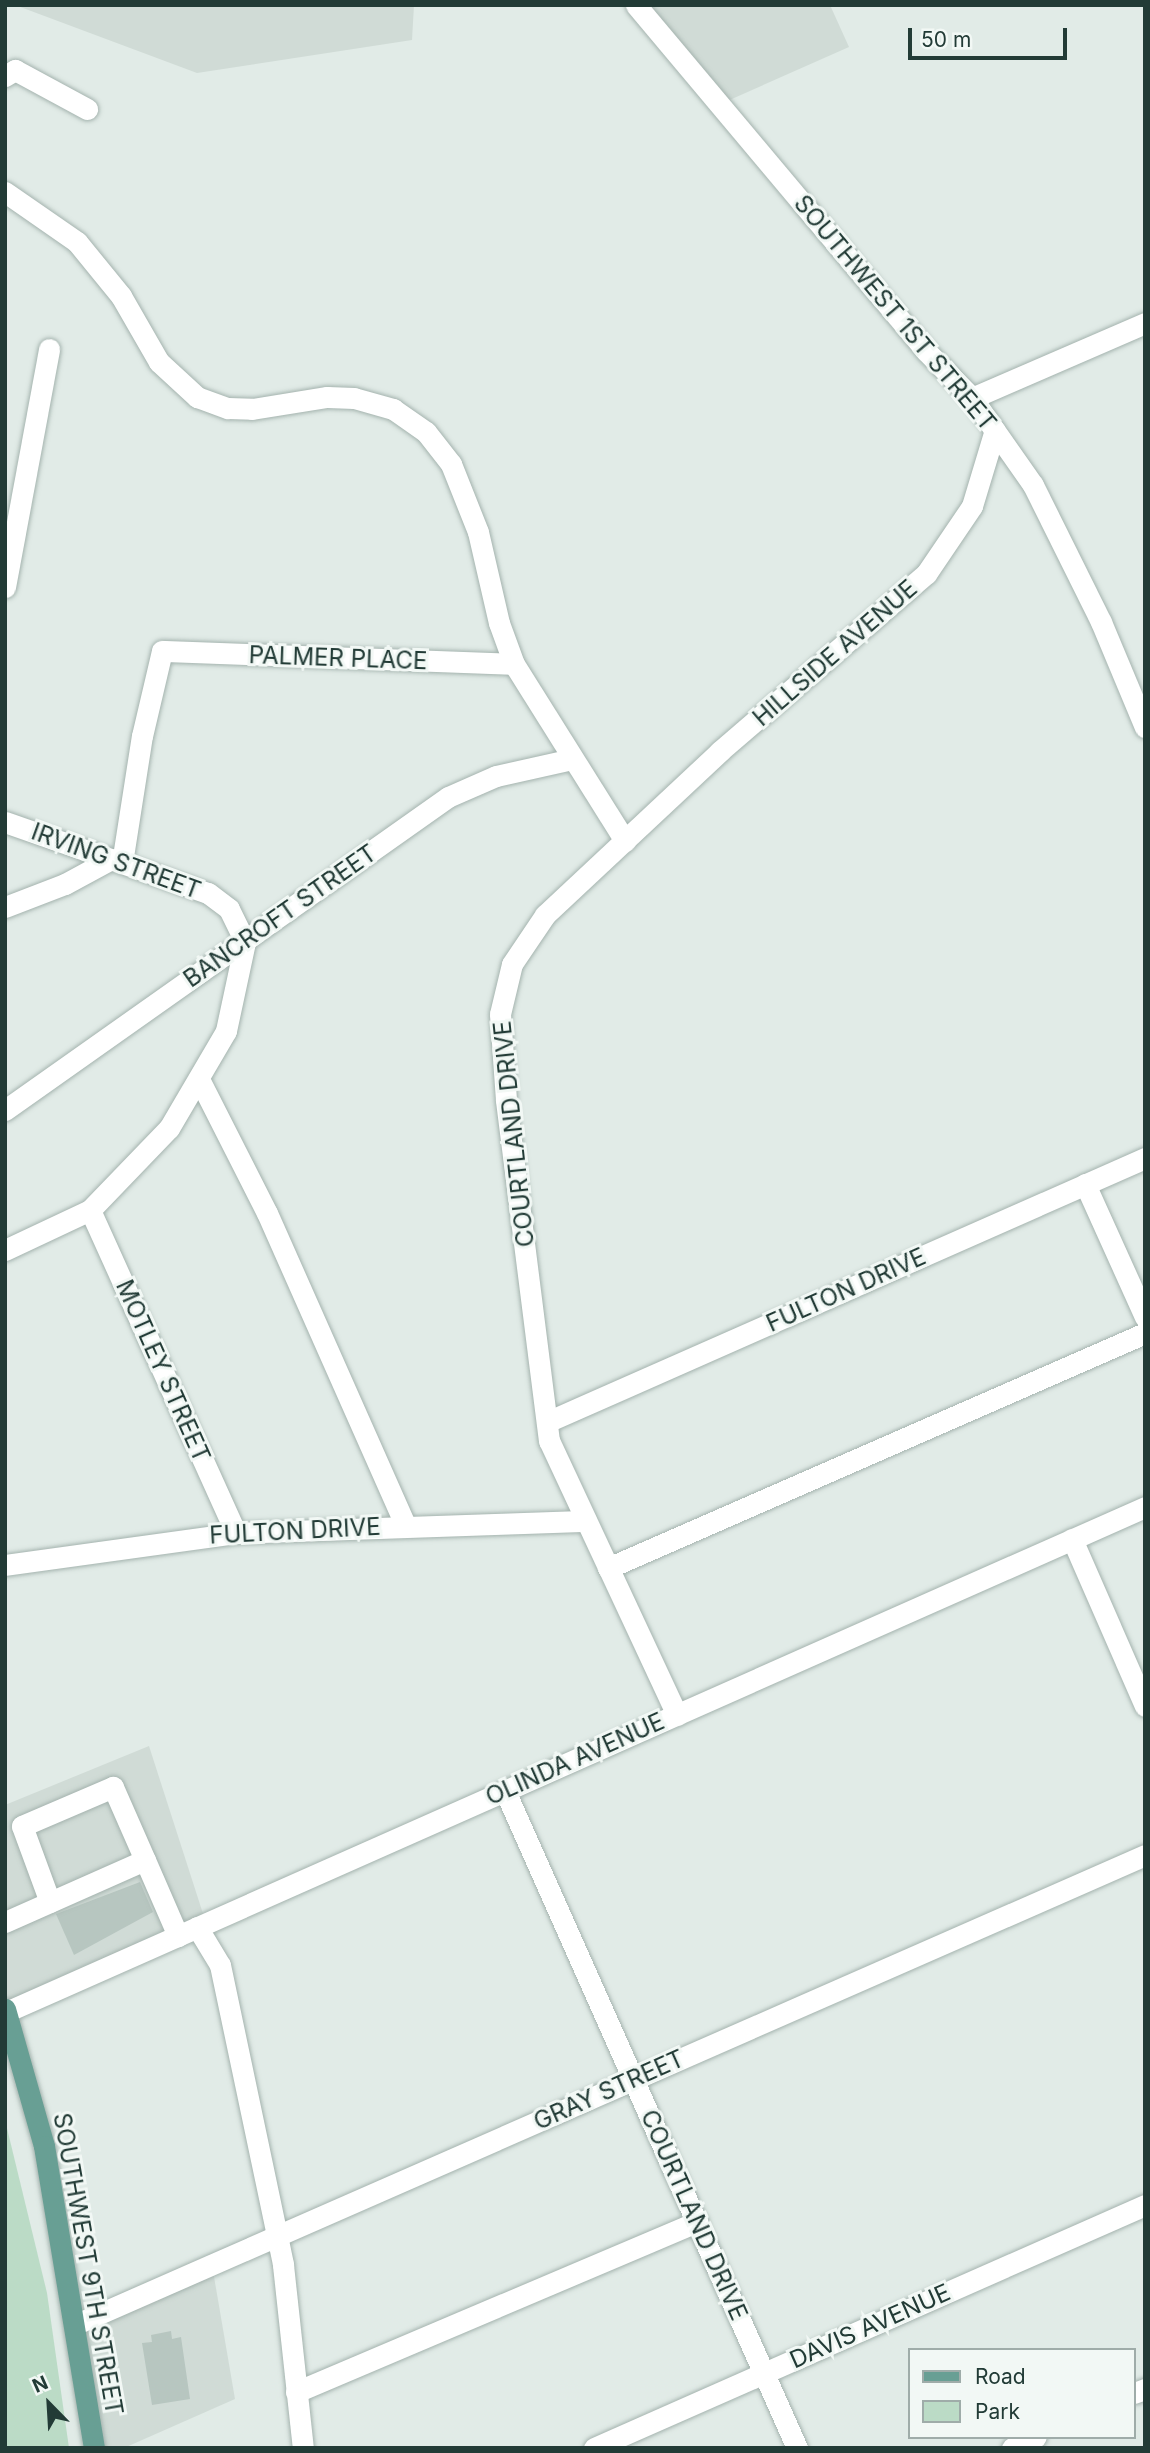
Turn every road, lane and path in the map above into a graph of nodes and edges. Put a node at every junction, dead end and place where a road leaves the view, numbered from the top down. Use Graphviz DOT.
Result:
graph roads {
  1 [pos="636,5"];
  2 [pos="5,76"];
  3 [pos="87,109"];
  4 [pos="5,192"];
  5 [pos="1145,323"];
  6 [pos="49,349"];
  7 [pos="972,398"];
  8 [pos="995,430"];
  9 [pos="5,587"];
  10 [pos="514,664"];
  11 [pos="1145,727"];
  12 [pos="572,759"];
  13 [pos="5,822"];
  14 [pos="625,841"];
  15 [pos="117,861"];
  16 [pos="5,907"];
  17 [pos="245,942"];
  18 [pos="200,1082"];
  19 [pos="5,1110"];
  20 [pos="1145,1158"];
  21 [pos="1085,1184"];
  22 [pos="90,1210"];
  23 [pos="5,1250"];
  24 [pos="1145,1317"];
  25 [pos="1145,1333"];
  26 [pos="547,1422"];
  27 [pos="1145,1507"];
  28 [pos="586,1521"];
  29 [pos="405,1525"];
  30 [pos="236,1533"];
  31 [pos="1072,1539"];
  32 [pos="5,1565"];
  33 [pos="608,1568"];
  34 [pos="1145,1706"];
  35 [pos="677,1714"];
  36 [pos="505,1791"];
  37 [pos="1145,1855"];
  38 [pos="145,1860"];
  39 [pos="50,1902"];
  40 [pos="5,1922"];
  41 [pos="188,1931"];
  42 [pos="6,2010"];
  43 [pos="633,2080"];
  44 [pos="1145,2205"];
  45 [pos="697,2222"];
  46 [pos="274,2237"];
  47 [pos="74,2325"];
  48 [pos="764,2373"];
  49 [pos="296,2392"];
  50 [pos="1032,2439"];
  51 [pos="94,2448"];
  52 [pos="303,2448"];
  53 [pos="594,2448"];
  54 [pos="797,2448"];
  55 [pos="1012,2448"];
  1 -- 7 [label="street, SOUTHWEST 1ST STREET"];
  2 -- 3 [label="street"];
  4 -- 10 [label="street"];
  5 -- 7 [label="street"];
  6 -- 9 [label="street"];
  7 -- 8 [label="street, SOUTHWEST 1ST STREET"];
  8 -- 11 [label="street, SOUTHWEST 1ST STREET"];
  8 -- 14 [label="street, HILLSIDE AVENUE"];
  10 -- 12 [label="street"];
  10 -- 15 [label="street, PALMER PLACE"];
  12 -- 14 [label="street"];
  12 -- 17 [label="street, BANCROFT STREET"];
  13 -- 15 [label="street, IRVING STREET"];
  14 -- 26 [label="street, COURTLAND DRIVE"];
  15 -- 16 [label="street"];
  15 -- 17 [label="street, IRVING STREET"];
  17 -- 18 [label="street"];
  17 -- 19 [label="street, BANCROFT STREET"];
  18 -- 22 [label="street"];
  18 -- 29 [label="street"];
  20 -- 21 [label="street, FULTON DRIVE"];
  21 -- 24 [label="street"];
  21 -- 26 [label="street, FULTON DRIVE"];
  22 -- 23 [label="street"];
  22 -- 30 [label="street, MOTLEY STREET"];
  25 -- 33 [label="street"];
  26 -- 28 [label="street, COURTLAND DRIVE"];
  27 -- 31 [label="street, OLINDA AVENUE"];
  28 -- 29 [label="street, FULTON DRIVE"];
  28 -- 33 [label="street, COURTLAND DRIVE"];
  29 -- 30 [label="street, FULTON DRIVE"];
  30 -- 32 [label="street, FULTON DRIVE"];
  31 -- 34 [label="street"];
  31 -- 35 [label="street, OLINDA AVENUE"];
  33 -- 35 [label="street, COURTLAND DRIVE"];
  35 -- 36 [label="street, OLINDA AVENUE"];
  36 -- 41 [label="street, OLINDA AVENUE"];
  36 -- 43 [label="street, COURTLAND DRIVE"];
  37 -- 43 [label="street, GRAY STREET"];
  38 -- 39 [label="street"];
  38 -- 39 [label="street"];
  38 -- 41 [label="street"];
  39 -- 40 [label="street"];
  41 -- 42 [label="street, OLINDA AVENUE"];
  41 -- 46 [label="street"];
  42 -- 47 [label="main road, SOUTHWEST 9TH STREET"];
  43 -- 45 [label="street, COURTLAND DRIVE"];
  43 -- 46 [label="street, GRAY STREET"];
  44 -- 48 [label="street, DAVIS AVENUE"];
  45 -- 48 [label="street, COURTLAND DRIVE"];
  45 -- 49 [label="street"];
  46 -- 47 [label="street, GRAY STREET"];
  46 -- 49 [label="street"];
  47 -- 51 [label="main road, SOUTHWEST 9TH STREET"];
  48 -- 53 [label="street, DAVIS AVENUE"];
  48 -- 54 [label="street, COURTLAND DRIVE"];
  49 -- 52 [label="street"];
  50 -- 55 [label="street"];
}
